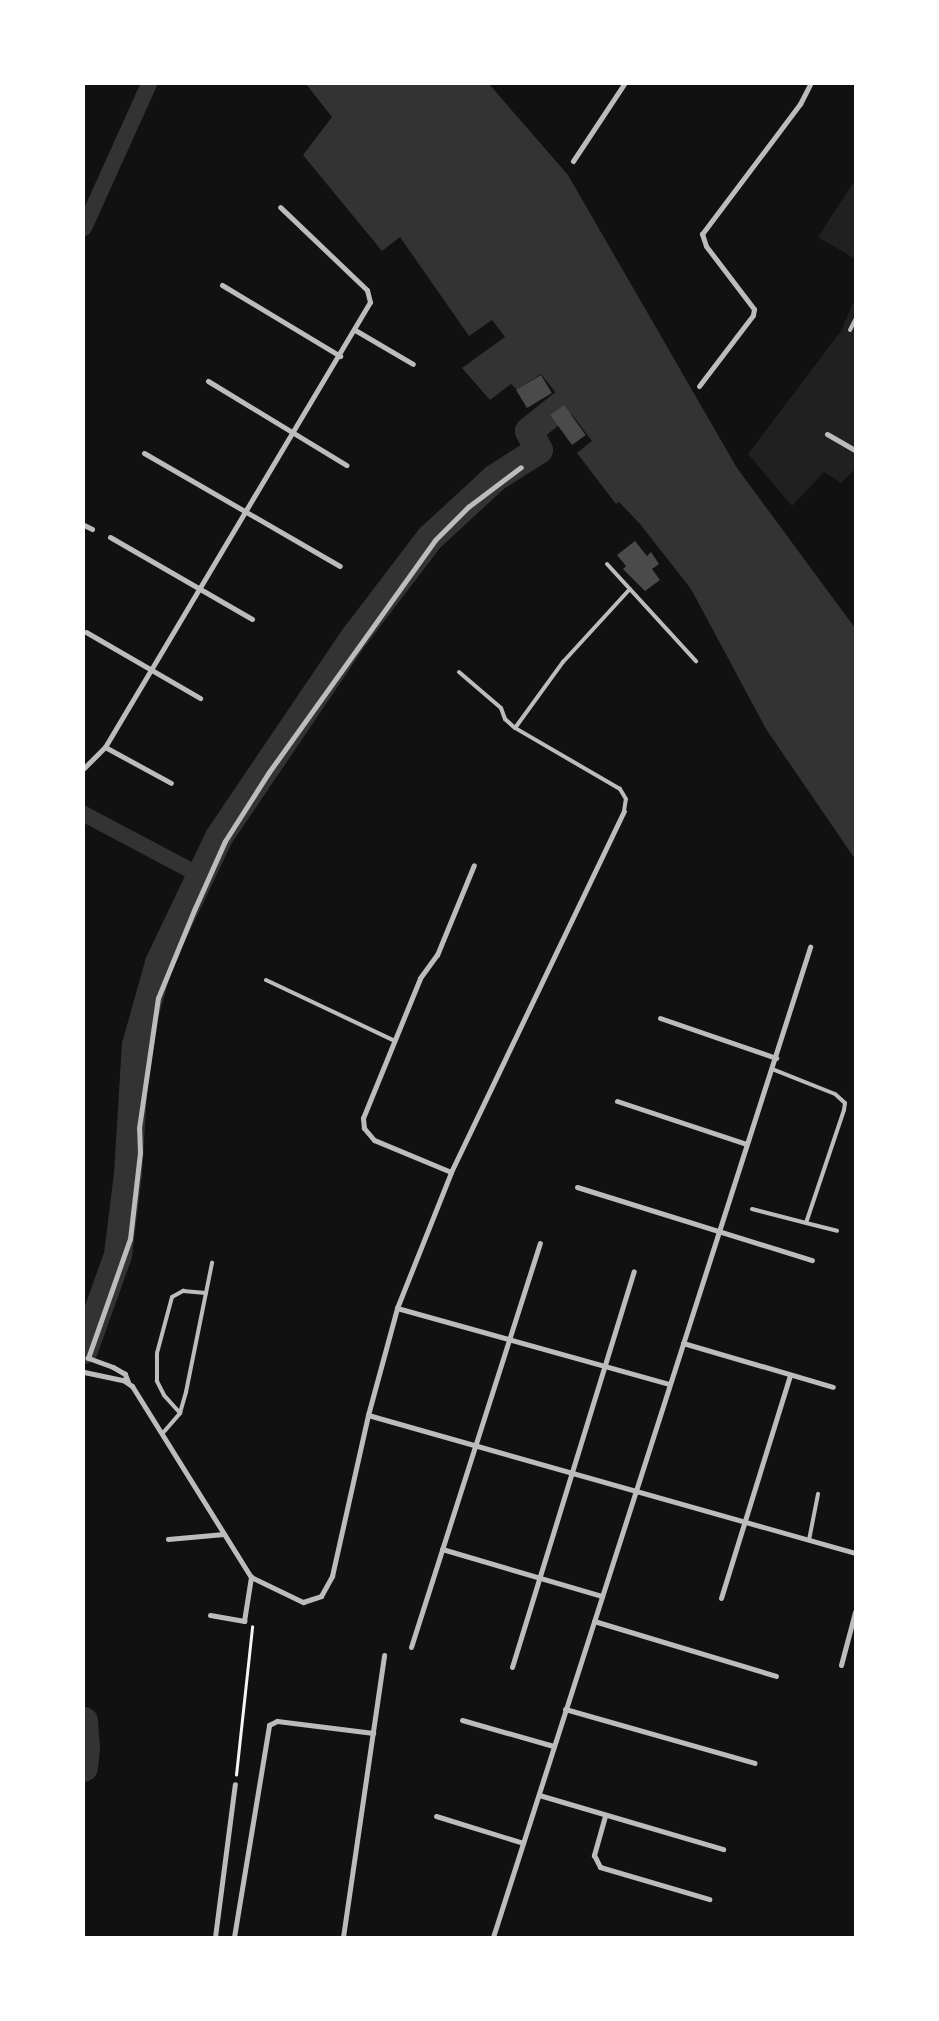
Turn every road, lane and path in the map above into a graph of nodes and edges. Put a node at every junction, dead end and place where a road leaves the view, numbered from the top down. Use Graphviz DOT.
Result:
graph roads {
  1 [pos="624,84"];
  2 [pos="810,84"];
  3 [pos="573,161"];
  4 [pos="280,207"];
  5 [pos="222,285"];
  6 [pos="855,320"];
  7 [pos="355,330"];
  8 [pos="850,330"];
  9 [pos="340,356"];
  10 [pos="413,364"];
  11 [pos="208,381"];
  12 [pos="699,386"];
  13 [pos="293,434"];
  14 [pos="827,434"];
  15 [pos="855,450"];
  16 [pos="144,453"];
  17 [pos="346,465"];
  18 [pos="521,467"];
  19 [pos="246,512"];
  20 [pos="84,525"];
  21 [pos="92,529"];
  22 [pos="110,537"];
  23 [pos="608,564"];
  24 [pos="340,566"];
  25 [pos="630,589"];
  26 [pos="198,591"];
  27 [pos="252,620"];
  28 [pos="86,632"];
  29 [pos="696,661"];
  30 [pos="152,667"];
  31 [pos="459,672"];
  32 [pos="200,698"];
  33 [pos="515,728"];
  34 [pos="105,747"];
  35 [pos="84,768"];
  36 [pos="171,783"];
  37 [pos="624,812"];
  38 [pos="474,865"];
  39 [pos="810,947"];
  40 [pos="266,980"];
  41 [pos="660,1018"];
  42 [pos="393,1040"];
  43 [pos="776,1058"];
  44 [pos="772,1069"];
  45 [pos="616,1101"];
  46 [pos="746,1144"];
  47 [pos="451,1172"];
  48 [pos="577,1187"];
  49 [pos="752,1209"];
  50 [pos="806,1223"];
  51 [pos="720,1230"];
  52 [pos="837,1231"];
  53 [pos="540,1243"];
  54 [pos="812,1260"];
  55 [pos="212,1263"];
  56 [pos="634,1272"];
  57 [pos="206,1293"];
  58 [pos="397,1308"];
  59 [pos="510,1339"];
  60 [pos="683,1343"];
  61 [pos="605,1366"];
  62 [pos="84,1372"];
  63 [pos="790,1375"];
  64 [pos="126,1382"];
  65 [pos="670,1384"];
  66 [pos="833,1387"];
  67 [pos="180,1413"];
  68 [pos="368,1415"];
  69 [pos="162,1434"];
  70 [pos="475,1445"];
  71 [pos="572,1474"];
  72 [pos="635,1491"];
  73 [pos="818,1494"];
  74 [pos="745,1522"];
  75 [pos="224,1534"];
  76 [pos="168,1539"];
  77 [pos="809,1540"];
  78 [pos="442,1549"];
  79 [pos="855,1553"];
  80 [pos="251,1577"];
  81 [pos="540,1577"];
  82 [pos="602,1596"];
  83 [pos="721,1598"];
  84 [pos="855,1612"];
  85 [pos="210,1615"];
  86 [pos="253,1619"];
  87 [pos="594,1621"];
  88 [pos="411,1647"];
  89 [pos="384,1656"];
  90 [pos="841,1665"];
  91 [pos="512,1667"];
  92 [pos="776,1676"];
  93 [pos="565,1709"];
  94 [pos="462,1720"];
  95 [pos="373,1733"];
  96 [pos="553,1746"];
  97 [pos="754,1763"];
  98 [pos="235,1784"];
  99 [pos="538,1796"];
  100 [pos="436,1816"];
  101 [pos="604,1816"];
  102 [pos="523,1843"];
  103 [pos="723,1849"];
  104 [pos="709,1898"];
  105 [pos="215,1937"];
  106 [pos="234,1937"];
  107 [pos="343,1937"];
  108 [pos="493,1937"];
  1 -- 3 [label="street"];
  2 -- 12 [label="street"];
  4 -- 7 [label="street"];
  5 -- 9 [label="street"];
  6 -- 8 [label="lane"];
  7 -- 9 [label="street"];
  7 -- 10 [label="street"];
  9 -- 13 [label="street"];
  11 -- 13 [label="street"];
  13 -- 17 [label="street"];
  13 -- 19 [label="street"];
  14 -- 15 [label="street"];
  16 -- 19 [label="street"];
  18 -- 64 [label="street"];
  19 -- 24 [label="street"];
  19 -- 26 [label="street"];
  20 -- 21 [label="street"];
  22 -- 26 [label="street"];
  23 -- 25 [label="lane"];
  25 -- 29 [label="lane"];
  25 -- 33 [label="lane"];
  26 -- 27 [label="street"];
  26 -- 30 [label="street"];
  28 -- 30 [label="street"];
  30 -- 32 [label="street"];
  30 -- 34 [label="street"];
  31 -- 33 [label="lane"];
  33 -- 37 [label="lane"];
  34 -- 35 [label="street"];
  34 -- 36 [label="street"];
  37 -- 47 [label="street"];
  38 -- 42 [label="street"];
  39 -- 43 [label="street"];
  40 -- 42 [label="lane"];
  41 -- 43 [label="street"];
  42 -- 47 [label="street"];
  43 -- 44 [label="street"];
  44 -- 46 [label="street"];
  44 -- 50 [label="lane"];
  45 -- 46 [label="street"];
  46 -- 51 [label="street"];
  47 -- 58 [label="street"];
  48 -- 51 [label="street"];
  49 -- 50 [label="lane"];
  50 -- 52 [label="lane"];
  51 -- 54 [label="street"];
  51 -- 60 [label="street"];
  53 -- 59 [label="street"];
  55 -- 57 [label="lane"];
  56 -- 61 [label="street"];
  57 -- 67 [label="lane"];
  57 -- 67 [label="lane"];
  58 -- 59 [label="street"];
  58 -- 68 [label="street"];
  59 -- 61 [label="street"];
  59 -- 70 [label="street"];
  60 -- 63 [label="street"];
  60 -- 65 [label="street"];
  61 -- 65 [label="street"];
  61 -- 71 [label="street"];
  62 -- 64 [label="street"];
  63 -- 66 [label="street"];
  63 -- 74 [label="street"];
  64 -- 69 [label="street"];
  65 -- 72 [label="street"];
  67 -- 69 [label="lane"];
  68 -- 70 [label="street"];
  68 -- 80 [label="street"];
  69 -- 75 [label="street"];
  70 -- 71 [label="street"];
  70 -- 78 [label="street"];
  71 -- 72 [label="street"];
  71 -- 81 [label="street"];
  72 -- 74 [label="street"];
  72 -- 82 [label="street"];
  73 -- 77 [label="lane"];
  74 -- 77 [label="street"];
  74 -- 83 [label="street"];
  75 -- 76 [label="street"];
  75 -- 80 [label="street"];
  77 -- 79 [label="street"];
  78 -- 81 [label="street"];
  78 -- 88 [label="street"];
  80 -- 85 [label="street"];
  81 -- 82 [label="street"];
  81 -- 91 [label="street"];
  82 -- 87 [label="street"];
  84 -- 90 [label="street"];
  86 -- 98 [label="path"];
  87 -- 92 [label="street"];
  87 -- 93 [label="street"];
  89 -- 95 [label="street"];
  93 -- 96 [label="street"];
  93 -- 97 [label="street"];
  94 -- 96 [label="street"];
  95 -- 106 [label="street"];
  95 -- 107 [label="street"];
  96 -- 99 [label="street"];
  98 -- 105 [label="street"];
  99 -- 101 [label="street"];
  99 -- 102 [label="street"];
  100 -- 102 [label="street"];
  101 -- 103 [label="street"];
  101 -- 104 [label="street"];
  102 -- 108 [label="street"];
}
